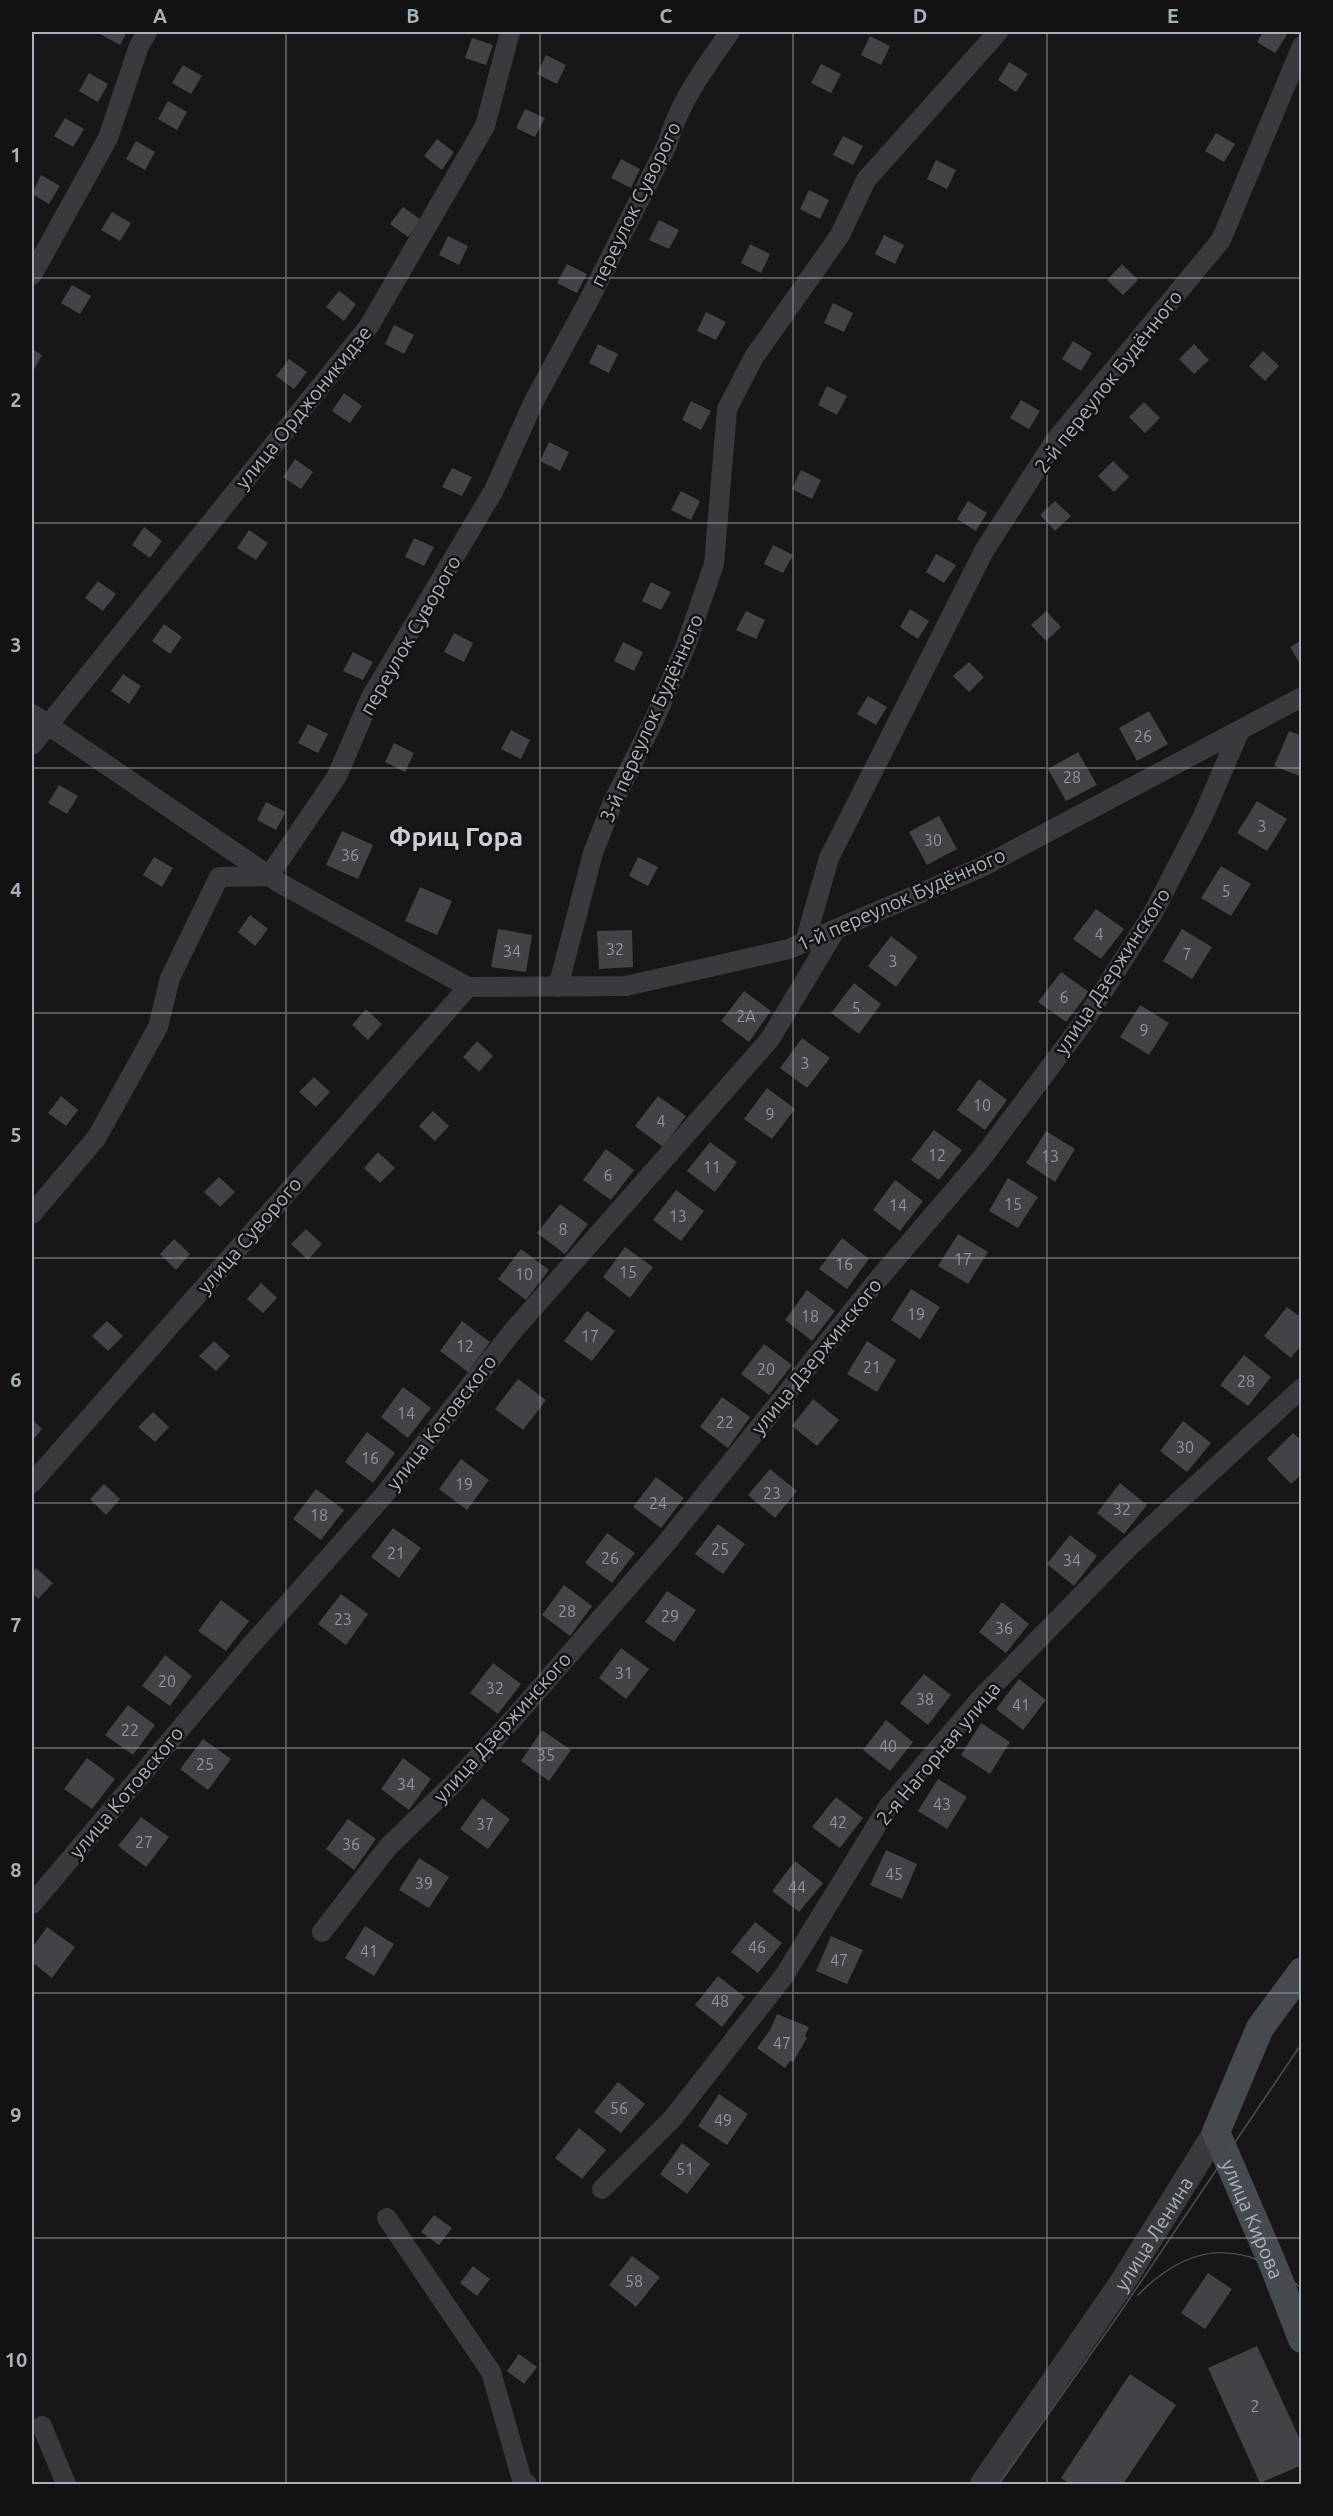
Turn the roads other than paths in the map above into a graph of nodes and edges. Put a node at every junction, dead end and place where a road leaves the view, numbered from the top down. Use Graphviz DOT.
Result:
graph roads {
  1 [pos="147,32"];
  2 [pos="510,32"];
  3 [pos="730,32"];
  4 [pos="998,32"];
  5 [pos="1302,46"];
  6 [pos="32,275"];
  7 [pos="1302,697"];
  8 [pos="39,719"];
  9 [pos="1240,730"];
  10 [pos="32,744"];
  11 [pos="269,876"];
  12 [pos="836,929"];
  13 [pos="805,942"];
  14 [pos="468,987"];
  15 [pos="558,987"];
  16 [pos="32,1214"];
  17 [pos="1302,1388"];
  18 [pos="32,1483"];
  19 [pos="32,1904"];
  20 [pos="322,1932"];
  21 [pos="1302,1971"];
  22 [pos="1216,2132"];
  23 [pos="602,2189"];
  24 [pos="387,2218"];
  25 [pos="1302,2339"];
  26 [pos="42,2426"];
  27 [pos="66,2484"];
  28 [pos="527,2484"];
  29 [pos="983,2484"];
  1 -- 6 [label="street"];
  2 -- 8 [label="street, улица Орджоникидзе"];
  3 -- 11 [label="street, переулок Суворого"];
  4 -- 15 [label="street, 3-й переулок Будённого"];
  5 -- 13 [label="street, 2-й переулок Будённого"];
  7 -- 9 [label="street, 1-й переулок Будённого"];
  8 -- 10 [label="street, улица Орджоникидзе"];
  8 -- 11 [label="street"];
  9 -- 12 [label="street, 1-й переулок Будённого"];
  9 -- 20 [label="street, улица Дзержинского"];
  11 -- 14 [label="street"];
  11 -- 16 [label="street"];
  12 -- 13 [label="street, 1-й переулок Будённого"];
  12 -- 19 [label="street, улица Котовского"];
  13 -- 15 [label="street, 1-й переулок Будённого"];
  14 -- 15 [label="street, 1-й переулок Будённого"];
  14 -- 18 [label="street, улица Суворого"];
  17 -- 23 [label="street, 2-я Нагорная улица"];
  21 -- 22 [label="main road, улица Ленина"];
  22 -- 25 [label="main road, улица Кирова"];
  22 -- 29 [label="street, улица Ленина"];
  24 -- 28 [label="street"];
  26 -- 27 [label="street"];
}
